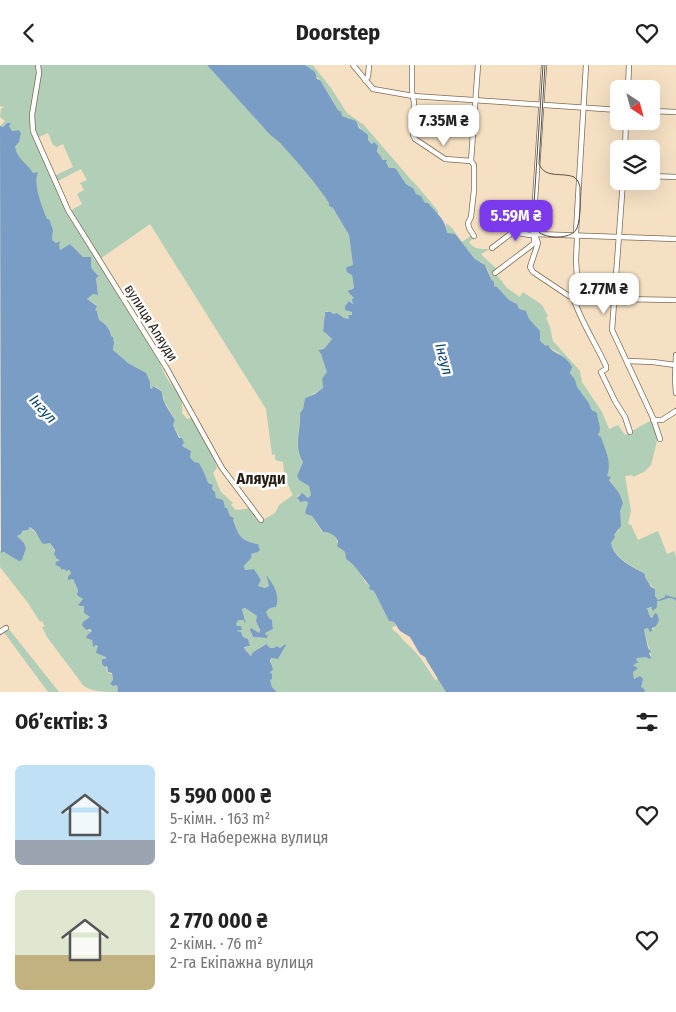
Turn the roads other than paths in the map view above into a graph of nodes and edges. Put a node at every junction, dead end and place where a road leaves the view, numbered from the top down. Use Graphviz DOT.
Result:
graph roads {
  1 [pos="38,65"];
  2 [pos="353,65"];
  3 [pos="369,65"];
  4 [pos="412,65"];
  5 [pos="478,65"];
  6 [pos="544,65"];
  7 [pos="586,65"];
  8 [pos="629,65"];
  9 [pos="365,80"];
  10 [pos="628,80"];
  11 [pos="413,96"];
  12 [pos="475,101"];
  13 [pos="541,106"];
  14 [pos="584,107"];
  15 [pos="610,109"];
  16 [pos="660,111"];
  17 [pos="676,112"];
  18 [pos="470,161"];
  19 [pos="660,176"];
  20 [pos="676,177"];
  21 [pos="622,190"];
  22 [pos="534,234"];
  23 [pos="576,235"];
  24 [pos="474,236"];
  25 [pos="618,237"];
  26 [pos="676,239"];
  27 [pos="492,248"];
  28 [pos="495,273"];
  29 [pos="576,296"];
  30 [pos="614,300"];
  31 [pos="676,300"];
  32 [pos="676,355"];
  33 [pos="628,361"];
  34 [pos="676,363"];
  35 [pos="676,393"];
  36 [pos="676,411"];
  37 [pos="653,420"];
  38 [pos="630,432"];
  39 [pos="660,439"];
  40 [pos="261,521"];
  41 [pos="6,628"];
  42 [pos="0,632"];
  1 -- 40 [label="street, вулиця Аляуди"];
  2 -- 9 [label="street"];
  3 -- 9 [label="street"];
  4 -- 11 [label="street"];
  5 -- 12 [label="street"];
  6 -- 13 [label="street"];
  7 -- 14 [label="street"];
  8 -- 10 [label="street"];
  9 -- 11 [label="street"];
  11 -- 12 [label="street"];
  11 -- 18 [label="street"];
  12 -- 13 [label="street"];
  12 -- 18 [label="street"];
  13 -- 14 [label="street"];
  13 -- 22 [label="street"];
  14 -- 15 [label="street"];
  14 -- 23 [label="street"];
  16 -- 17 [label="street"];
  18 -- 24 [label="street"];
  19 -- 20 [label="street"];
  21 -- 25 [label="street"];
  22 -- 23 [label="street"];
  22 -- 27 [label="street"];
  22 -- 28 [label="street"];
  22 -- 29 [label="street"];
  23 -- 25 [label="street"];
  23 -- 29 [label="street"];
  25 -- 26 [label="street"];
  25 -- 30 [label="street"];
  29 -- 30 [label="street"];
  29 -- 38 [label="street"];
  30 -- 31 [label="street"];
  30 -- 33 [label="street"];
  32 -- 34 [label="street"];
  33 -- 34 [label="street"];
  33 -- 37 [label="street"];
  34 -- 35 [label="street"];
  36 -- 37 [label="street"];
  37 -- 39 [label="street"];
  41 -- 42 [label="street"];
}
